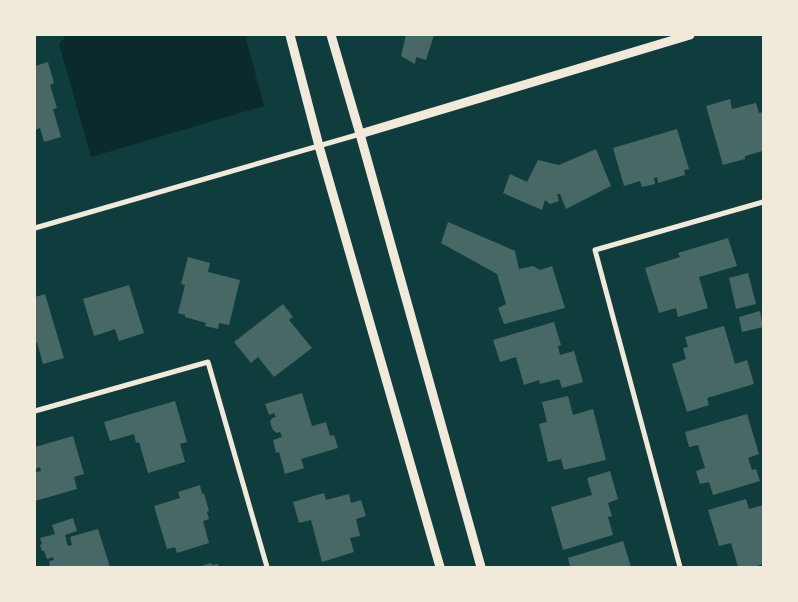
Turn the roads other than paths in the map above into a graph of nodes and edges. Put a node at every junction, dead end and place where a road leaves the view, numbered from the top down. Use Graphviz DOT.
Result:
graph roads {
  1 [pos="290,35"];
  2 [pos="331,35"];
  3 [pos="690,35"];
  4 [pos="360,134"];
  5 [pos="319,146"];
  6 [pos="763,202"];
  7 [pos="35,228"];
  8 [pos="35,411"];
  9 [pos="267,567"];
  10 [pos="440,567"];
  11 [pos="481,567"];
  12 [pos="680,567"];
  1 -- 5 [label="street"];
  2 -- 4 [label="street"];
  3 -- 4 [label="street"];
  4 -- 5 [label="street"];
  4 -- 11 [label="street"];
  5 -- 7 [label="street"];
  5 -- 10 [label="street"];
  6 -- 12 [label="street"];
  8 -- 9 [label="street"];
}
